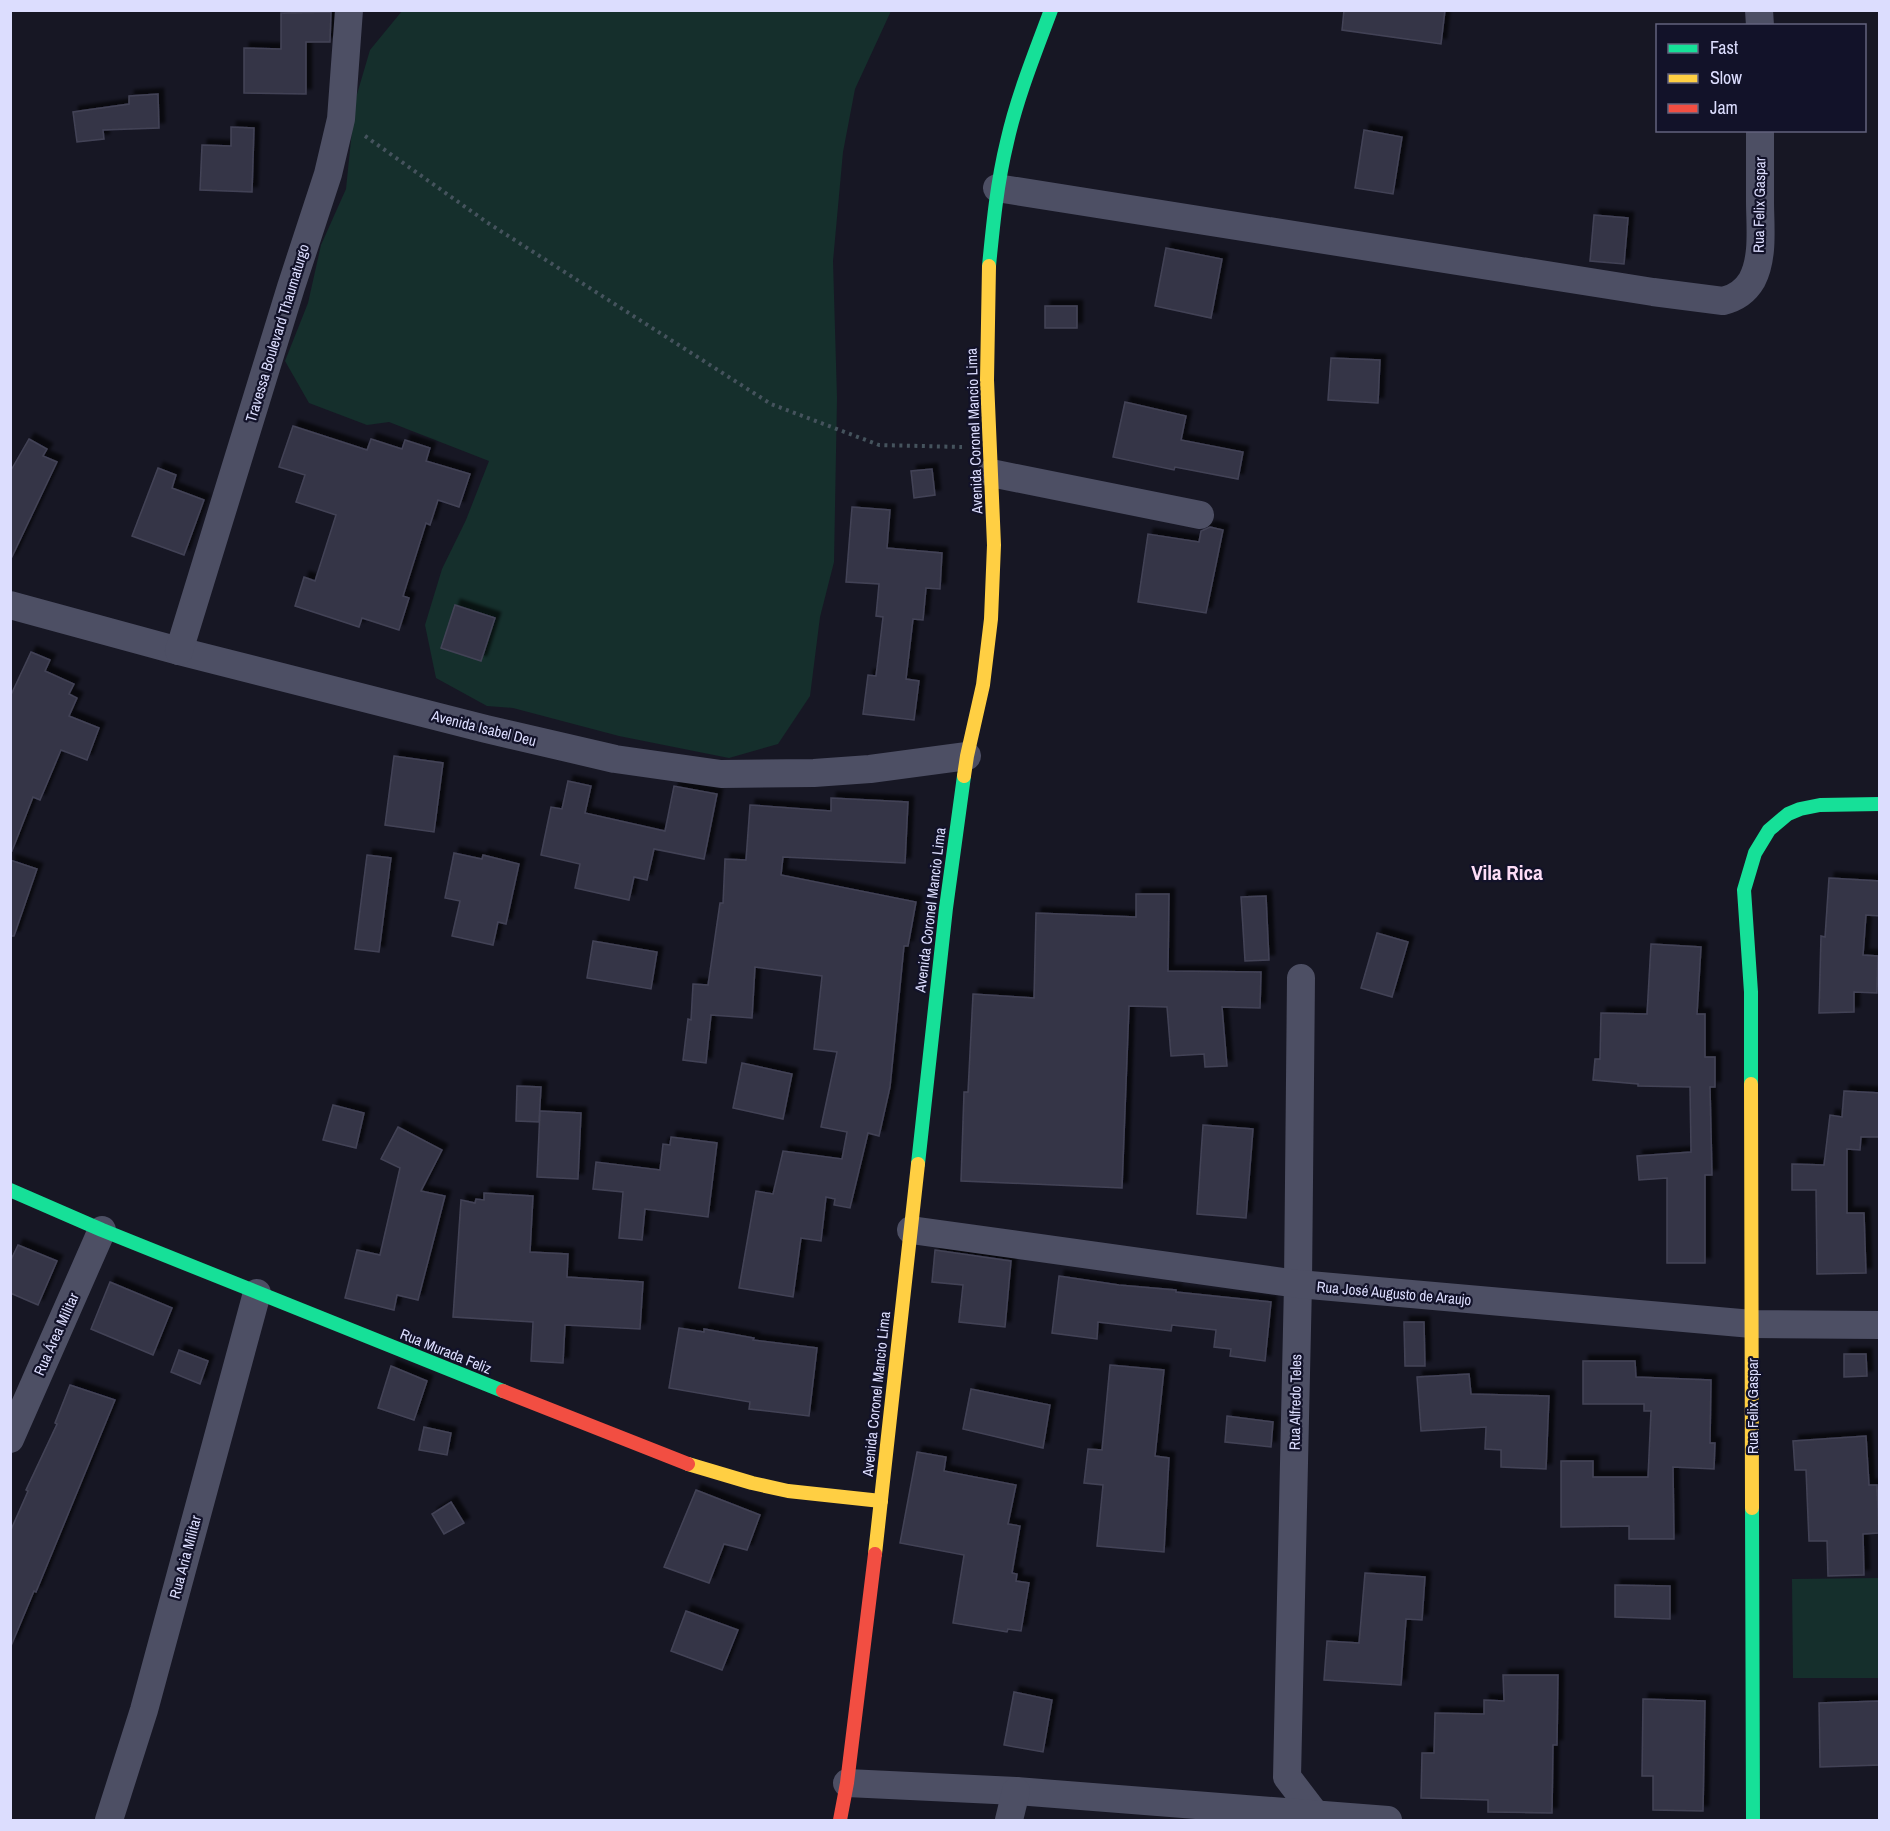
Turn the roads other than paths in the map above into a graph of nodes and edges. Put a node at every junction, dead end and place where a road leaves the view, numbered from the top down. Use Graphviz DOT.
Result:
graph roads {
  1 [pos="349,10"];
  2 [pos="1051,10"];
  3 [pos="1760,132"];
  4 [pos="997,188"];
  5 [pos="990,460"];
  6 [pos="1200,515"];
  7 [pos="10,605"];
  8 [pos="179,651"];
  9 [pos="967,756"];
  10 [pos="1880,804"];
  11 [pos="1301,978"];
  12 [pos="10,1190"];
  13 [pos="102,1230"];
  14 [pos="911,1230"];
  15 [pos="1298,1284"];
  16 [pos="257,1293"];
  17 [pos="1752,1324"];
  18 [pos="1880,1325"];
  19 [pos="10,1439"];
  20 [pos="881,1501"];
  21 [pos="847,1783"];
  22 [pos="1016,1791"];
  23 [pos="1316,1815"];
  24 [pos="109,1821"];
  25 [pos="840,1821"];
  26 [pos="1009,1821"];
  27 [pos="1388,1821"];
  28 [pos="1753,1821"];
  1 -- 8 [label="street, Travessa Boulevard Thaumaturgo"];
  2 -- 4 [label="street, Avenida Coronel Mancio Lima"];
  3 -- 4 [label="street, Rua Felix Gaspar"];
  4 -- 5 [label="street, Avenida Coronel Mancio Lima"];
  5 -- 6 [label="street"];
  5 -- 9 [label="street, Avenida Coronel Mancio Lima"];
  7 -- 8 [label="street, Avenida Isabel Deu"];
  8 -- 9 [label="street, Avenida Isabel Deu"];
  9 -- 14 [label="street, Avenida Coronel Mancio Lima"];
  10 -- 17 [label="street, Rua Felix Gaspar"];
  11 -- 15 [label="street, Rua Alfredo Teles"];
  12 -- 13 [label="street, Rua Murada Feliz"];
  13 -- 16 [label="street, Rua Murada Feliz"];
  13 -- 19 [label="street, Rua Área Militar"];
  14 -- 15 [label="street, Rua José Augusto de Araujo"];
  14 -- 20 [label="street, Avenida Coronel Mancio Lima"];
  15 -- 17 [label="street, Rua José Augusto de Araujo"];
  15 -- 23 [label="street, Rua Alfredo Teles"];
  16 -- 20 [label="street, Rua Murada Feliz"];
  16 -- 24 [label="street, Rua Aria Militar"];
  17 -- 18 [label="street, Rua José Augusto de Araujo"];
  17 -- 28 [label="street, Rua Felix Gaspar"];
  20 -- 21 [label="street, Avenida Coronel Mancio Lima"];
  21 -- 22 [label="street"];
  21 -- 25 [label="street, Avenida Coronel Mancio Lima"];
  22 -- 23 [label="street"];
  22 -- 26 [label="street"];
  23 -- 27 [label="street"];
}
